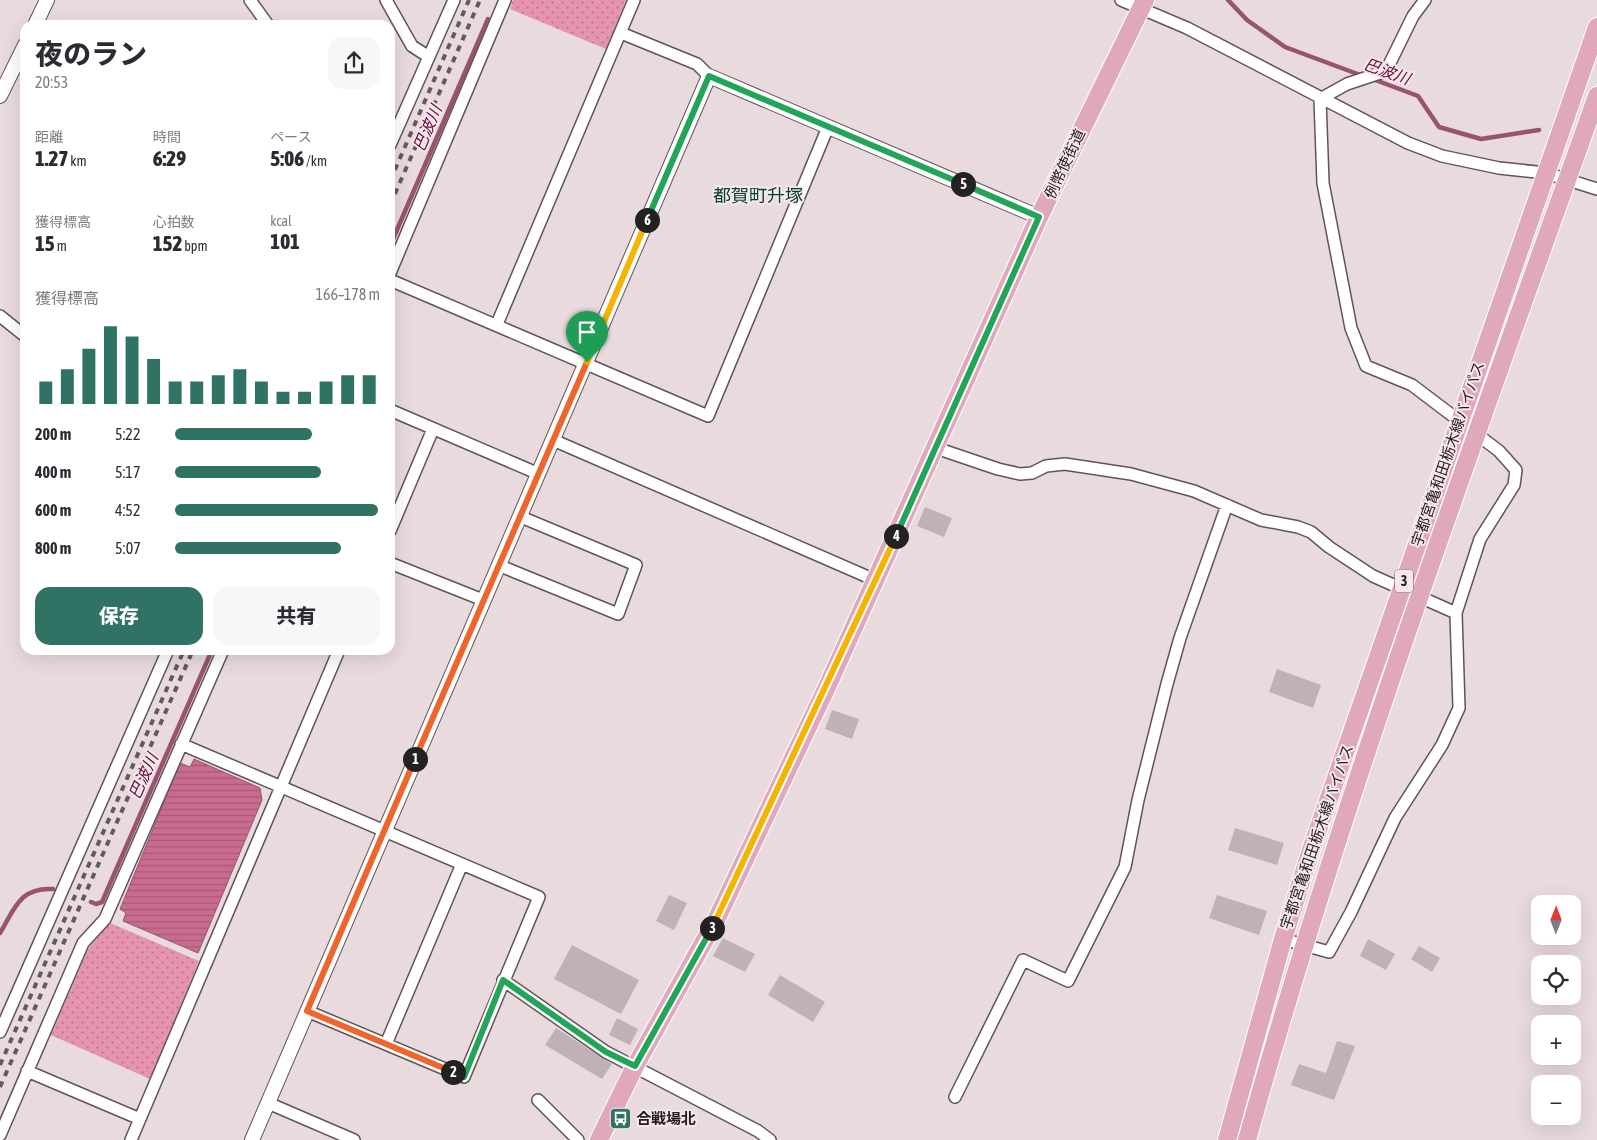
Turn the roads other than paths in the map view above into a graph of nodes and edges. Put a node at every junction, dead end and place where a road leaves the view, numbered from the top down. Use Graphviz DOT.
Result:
graph roads {
  1 [pos="47,0"];
  2 [pos="250,0"];
  3 [pos="386,0"];
  4 [pos="454,0"];
  5 [pos="505,0"];
  6 [pos="634,0"];
  7 [pos="1120,0"];
  8 [pos="1425,0"];
  9 [pos="1142,4"];
  10 [pos="37,20"];
  11 [pos="264,20"];
  12 [pos="1597,28"];
  13 [pos="621,33"];
  14 [pos="20,54"];
  15 [pos="429,57"];
  16 [pos="709,76"];
  17 [pos="0,96"];
  18 [pos="1597,96"];
  19 [pos="1320,99"];
  20 [pos="828,127"];
  21 [pos="395,134"];
  22 [pos="1546,173"];
  23 [pos="1567,179"];
  24 [pos="1597,188"];
  25 [pos="1039,217"];
  26 [pos="395,261"];
  27 [pos="395,282"];
  28 [pos="0,316"];
  29 [pos="497,324"];
  30 [pos="20,332"];
  31 [pos="587,362"];
  32 [pos="395,412"];
  33 [pos="1459,422"];
  34 [pos="433,429"];
  35 [pos="1477,435"];
  36 [pos="553,440"];
  37 [pos="936,448"];
  38 [pos="538,474"];
  39 [pos="1227,506"];
  40 [pos="521,517"];
  41 [pos="395,519"];
  42 [pos="395,564"];
  43 [pos="498,564"];
  44 [pos="875,580"];
  45 [pos="1402,588"];
  46 [pos="1419,596"];
  47 [pos="483,600"];
  48 [pos="1456,613"];
  49 [pos="166,655"];
  50 [pos="221,655"];
  51 [pos="337,655"];
  52 [pos="181,744"];
  53 [pos="280,787"];
  54 [pos="384,831"];
  55 [pos="462,864"];
  56 [pos="1283,939"];
  57 [pos="1303,944"];
  58 [pos="503,980"];
  59 [pos="307,1011"];
  60 [pos="0,1032"];
  61 [pos="386,1044"];
  62 [pos="635,1066"];
  63 [pos="27,1071"];
  64 [pos="955,1097"];
  65 [pos="538,1100"];
  66 [pos="268,1103"];
  67 [pos="140,1119"];
  68 [pos="0,1135"];
  69 [pos="130,1140"];
  70 [pos="252,1140"];
  71 [pos="354,1140"];
  72 [pos="578,1140"];
  73 [pos="599,1140"];
  74 [pos="770,1140"];
  75 [pos="1227,1140"];
  76 [pos="1247,1140"];
  1 -- 10 [label="street"];
  2 -- 11 [label="street"];
  3 -- 15 [label="street"];
  4 -- 15 [label="street"];
  5 -- 26 [label="street"];
  6 -- 13 [label="street"];
  7 -- 9 [label="street"];
  8 -- 19 [label="street"];
  9 -- 19 [label="street"];
  9 -- 25 [label="main road, 例幣使街道"];
  12 -- 22 [label="main road, 宇都宮亀和田栃木線バイパス / 3"];
  13 -- 16 [label="street"];
  13 -- 29 [label="street"];
  14 -- 17 [label="street"];
  15 -- 21 [label="street"];
  16 -- 20 [label="street"];
  16 -- 31 [label="street"];
  18 -- 23 [label="main road, 宇都宮亀和田栃木線バイパス / 3"];
  19 -- 22 [label="street"];
  19 -- 33 [label="street"];
  20 -- 25 [label="street"];
  20 -- 31 [label="street"];
  22 -- 23 [label="street"];
  22 -- 33 [label="main road, 宇都宮亀和田栃木線バイパス / 3"];
  23 -- 24 [label="street"];
  23 -- 35 [label="main road, 宇都宮亀和田栃木線バイパス / 3"];
  25 -- 37 [label="main road, 例幣使街道"];
  27 -- 29 [label="street"];
  28 -- 30 [label="street"];
  29 -- 31 [label="street"];
  31 -- 36 [label="street"];
  32 -- 34 [label="street"];
  33 -- 35 [label="street"];
  33 -- 45 [label="main road, 宇都宮亀和田栃木線バイパス / 3"];
  34 -- 38 [label="street"];
  34 -- 41 [label="street"];
  35 -- 46 [label="main road, 宇都宮亀和田栃木線バイパス / 3"];
  35 -- 48 [label="street"];
  36 -- 38 [label="street"];
  36 -- 44 [label="street"];
  37 -- 39 [label="street"];
  37 -- 44 [label="main road, 例幣使街道"];
  38 -- 40 [label="street"];
  39 -- 45 [label="street"];
  39 -- 64 [label="street"];
  40 -- 43 [label="street"];
  40 -- 43 [label="street"];
  42 -- 47 [label="street"];
  43 -- 47 [label="street"];
  44 -- 62 [label="main road, 例幣使街道"];
  45 -- 46 [label="street"];
  45 -- 56 [label="main road, 宇都宮亀和田栃木線バイパス / 3"];
  46 -- 48 [label="street"];
  46 -- 57 [label="main road, 宇都宮亀和田栃木線バイパス / 3"];
  47 -- 54 [label="street"];
  48 -- 57 [label="street"];
  49 -- 60 [label="street"];
  50 -- 52 [label="street"];
  51 -- 53 [label="street"];
  52 -- 53 [label="street"];
  52 -- 63 [label="street"];
  53 -- 54 [label="street"];
  53 -- 67 [label="street"];
  54 -- 55 [label="street"];
  54 -- 59 [label="street"];
  55 -- 58 [label="street"];
  55 -- 61 [label="street"];
  56 -- 57 [label="street"];
  56 -- 75 [label="main road, 宇都宮亀和田栃木線バイパス / 3"];
  57 -- 76 [label="main road, 宇都宮亀和田栃木線バイパス / 3"];
  58 -- 61 [label="street"];
  58 -- 62 [label="street"];
  59 -- 61 [label="street"];
  59 -- 66 [label="street"];
  62 -- 73 [label="main road, 例幣使街道"];
  62 -- 74 [label="street"];
  63 -- 67 [label="street"];
  63 -- 68 [label="street"];
  65 -- 72 [label="street"];
  66 -- 70 [label="street"];
  66 -- 71 [label="street"];
  67 -- 69 [label="street"];
}
